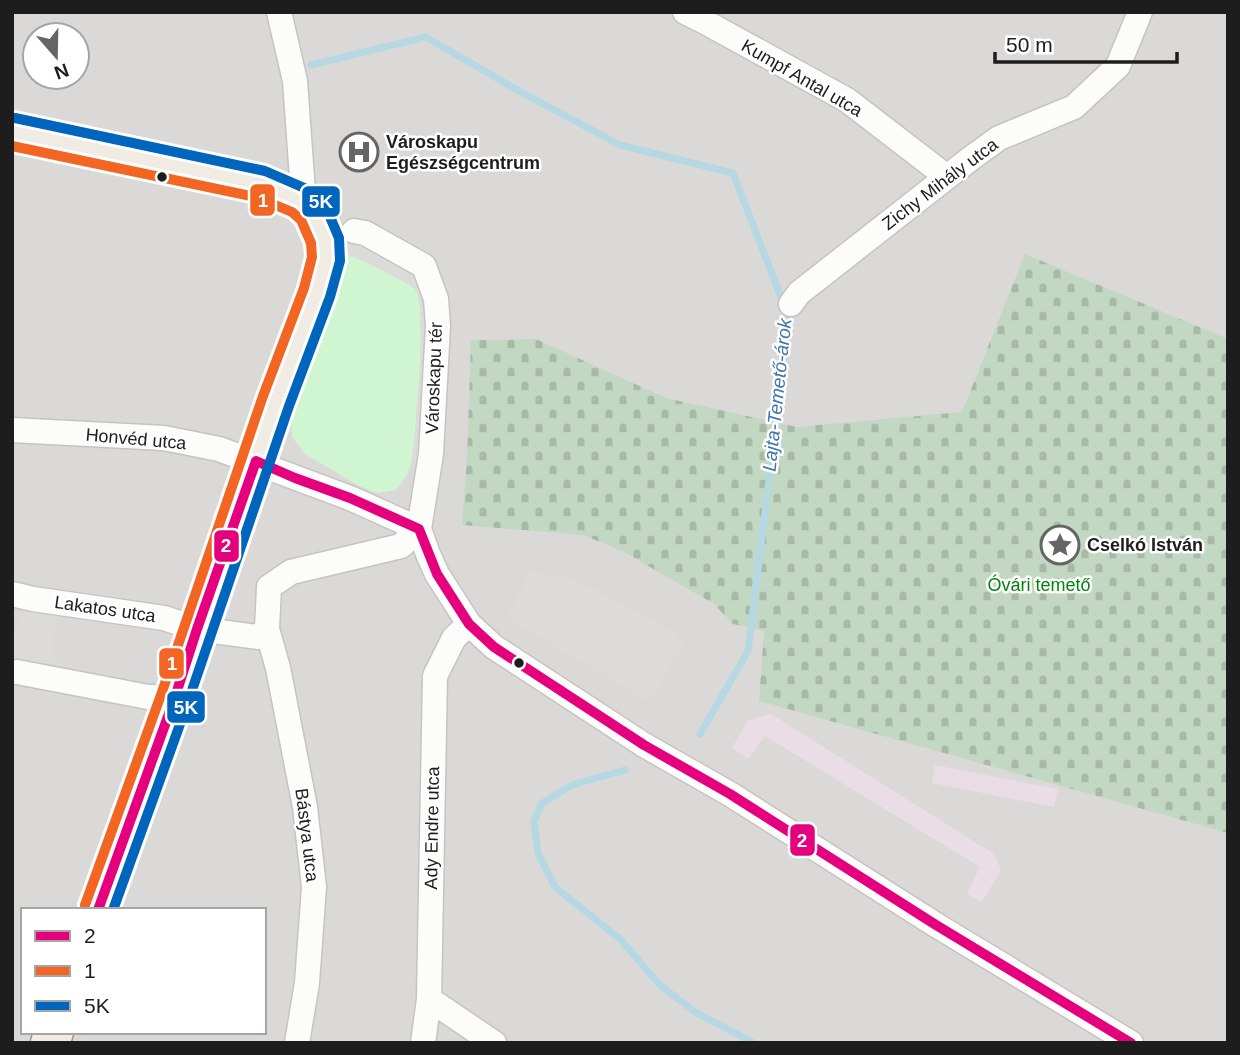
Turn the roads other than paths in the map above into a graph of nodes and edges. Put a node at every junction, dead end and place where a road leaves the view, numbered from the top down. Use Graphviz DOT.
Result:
graph roads {
  1 [pos="279,12"];
  2 [pos="685,12"];
  3 [pos="1140,12"];
  4 [pos="12,132"];
  5 [pos="947,177"];
  6 [pos="300,200"];
  7 [pos="354,231"];
  8 [pos="791,304"];
  9 [pos="12,430"];
  10 [pos="256,461"];
  11 [pos="419,528"];
  12 [pos="12,594"];
  13 [pos="469,624"];
  14 [pos="197,629"];
  15 [pos="267,629"];
  16 [pos="17,672"];
  17 [pos="176,697"];
  18 [pos="99,908"];
  19 [pos="429,999"];
  20 [pos="297,1043"];
  21 [pos="423,1043"];
  22 [pos="494,1043"];
  23 [pos="1131,1043"];
  1 -- 6 [label="street"];
  2 -- 5 [label="street, Kumpf Antal utca"];
  3 -- 5 [label="street, Zichy Mihály utca"];
  4 -- 6 [label="main road"];
  5 -- 8 [label="street, Zichy Mihály utca"];
  6 -- 10 [label="main road"];
  7 -- 11 [label="street, Városkapu tér"];
  9 -- 10 [label="street, Honvéd utca"];
  10 -- 11 [label="street"];
  10 -- 14 [label="main road"];
  11 -- 13 [label="street, Városkapu tér"];
  11 -- 15 [label="street"];
  12 -- 14 [label="street, Lakatos utca"];
  13 -- 19 [label="street, Ady Endre utca"];
  13 -- 23 [label="street, Városkapu tér"];
  14 -- 15 [label="street"];
  14 -- 17 [label="main road"];
  15 -- 20 [label="street, Bástya utca"];
  16 -- 17 [label="street"];
  17 -- 18 [label="main road"];
  19 -- 21 [label="street, Ady Endre utca"];
  19 -- 22 [label="street"];
}
